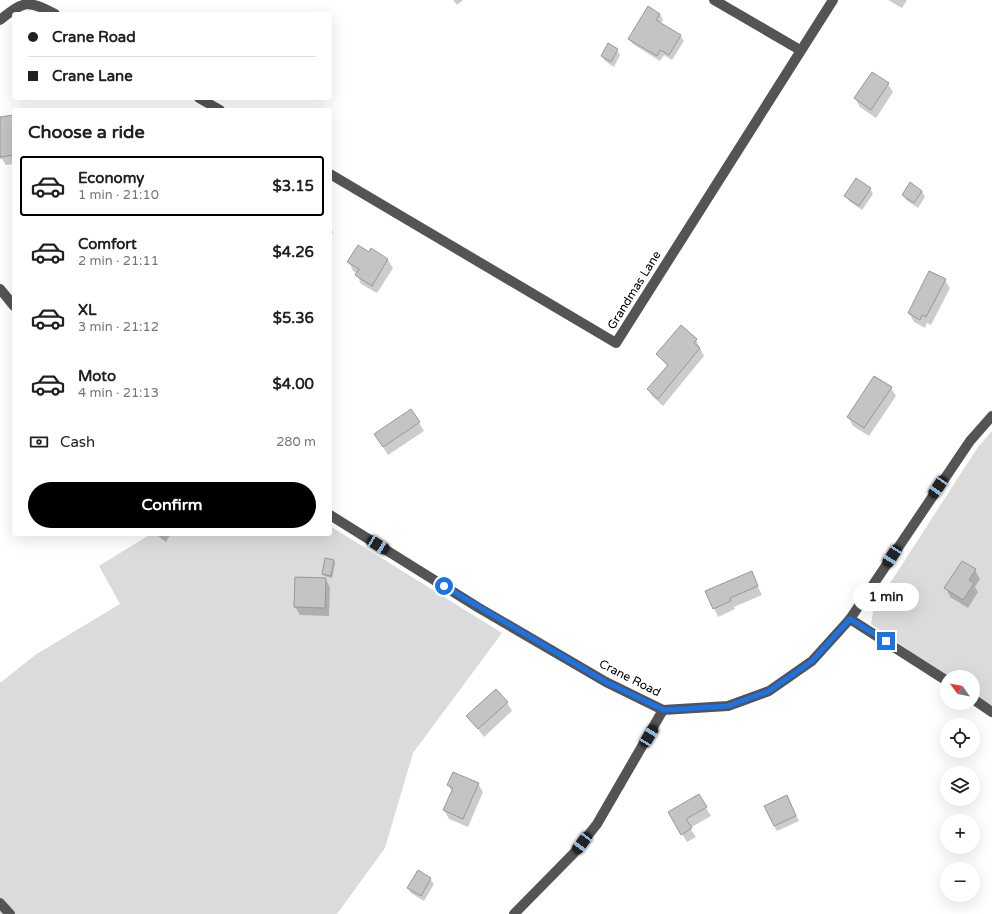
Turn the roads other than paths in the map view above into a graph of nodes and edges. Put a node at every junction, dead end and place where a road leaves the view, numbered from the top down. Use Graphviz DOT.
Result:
graph roads {
  1 [pos="714,0"];
  2 [pos="833,0"];
  3 [pos="34,1"];
  4 [pos="52,12"];
  5 [pos="0,20"];
  6 [pos="800,50"];
  7 [pos="202,100"];
  8 [pos="216,108"];
  9 [pos="332,175"];
  10 [pos="0,289"];
  11 [pos="12,304"];
  12 [pos="992,416"];
  13 [pos="332,516"];
  14 [pos="850,619"];
  15 [pos="940,677"];
  16 [pos="980,704"];
  17 [pos="664,710"];
  18 [pos="992,712"];
  19 [pos="0,903"];
  20 [pos="10,914"];
  21 [pos="514,914"];
  1 -- 6 [label="street"];
  2 -- 6 [label="street"];
  3 -- 4 [label="street"];
  3 -- 5 [label="street"];
  6 -- 9 [label="street, Grandmas Lane"];
  7 -- 8 [label="street"];
  10 -- 11 [label="street"];
  12 -- 14 [label="street, Crane Road"];
  13 -- 17 [label="street, Crane Road"];
  14 -- 15 [label="street"];
  14 -- 17 [label="street, Crane Road"];
  16 -- 18 [label="street"];
  17 -- 21 [label="street"];
  19 -- 20 [label="street"];
}
